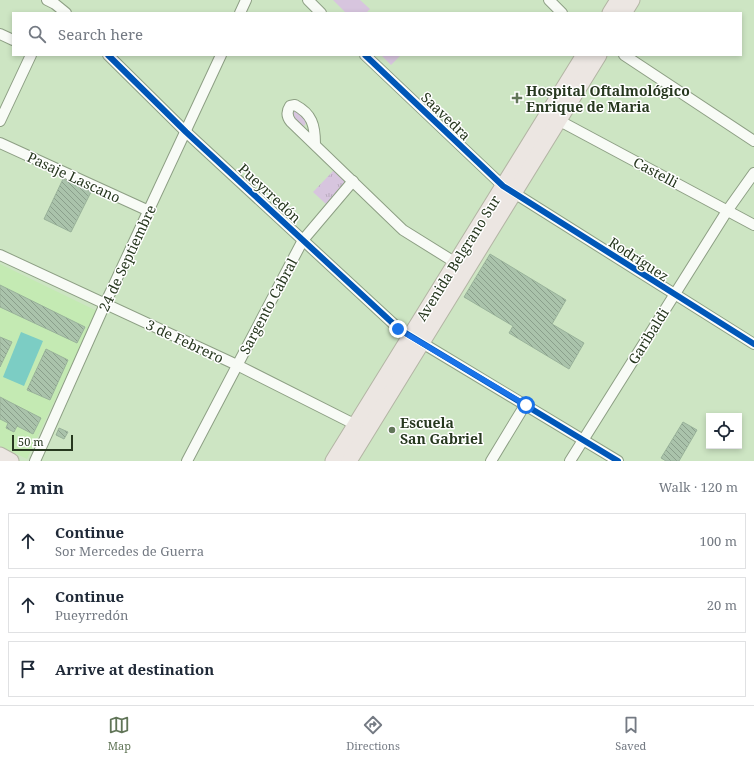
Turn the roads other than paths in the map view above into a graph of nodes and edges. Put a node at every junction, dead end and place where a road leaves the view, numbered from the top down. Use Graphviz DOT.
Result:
graph roads {
  1 [pos="246,0"];
  2 [pos="308,0"];
  3 [pos="549,0"];
  4 [pos="618,0"];
  5 [pos="632,0"];
  6 [pos="52,4"];
  7 [pos="64,12"];
  8 [pos="240,12"];
  9 [pos="320,12"];
  10 [pos="561,12"];
  11 [pos="611,12"];
  12 [pos="625,12"];
  13 [pos="0,34"];
  14 [pos="12,40"];
  15 [pos="31,56"];
  16 [pos="109,56"];
  17 [pos="221,56"];
  18 [pos="366,56"];
  19 [pos="583,56"];
  20 [pos="598,56"];
  21 [pos="625,56"];
  22 [pos="558,120"];
  23 [pos="0,121"];
  24 [pos="186,132"];
  25 [pos="754,142"];
  26 [pos="0,143"];
  27 [pos="314,144"];
  28 [pos="754,173"];
  29 [pos="353,181"];
  30 [pos="508,189"];
  31 [pos="149,211"];
  32 [pos="727,211"];
  33 [pos="754,225"];
  34 [pos="303,240"];
  35 [pos="0,255"];
  36 [pos="456,263"];
  37 [pos="674,295"];
  38 [pos="105,304"];
  39 [pos="416,338"];
  40 [pos="754,344"];
  41 [pos="237,365"];
  42 [pos="526,405"];
  43 [pos="362,428"];
  44 [pos="583,440"];
  45 [pos="0,455"];
  46 [pos="12,461"];
  47 [pos="35,461"];
  48 [pos="188,461"];
  49 [pos="333,461"];
  50 [pos="349,461"];
  51 [pos="491,461"];
  52 [pos="570,461"];
  53 [pos="618,461"];
  1 -- 8 [label="street"];
  2 -- 9 [label="street"];
  3 -- 10 [label="street"];
  4 -- 11 [label="highway"];
  5 -- 12 [label="highway"];
  6 -- 7 [label="street"];
  13 -- 14 [label="street"];
  15 -- 23 [label="street"];
  16 -- 24 [label="street, Pueyrredón"];
  17 -- 24 [label="street, 24 de Septiembre"];
  18 -- 30 [label="street, Saavedra"];
  19 -- 30 [label="highway, Avenida Belgrano Sur"];
  20 -- 22 [label="highway, Avenida Belgrano Sur"];
  21 -- 25 [label="street"];
  22 -- 30 [label="highway, Avenida Belgrano Sur"];
  22 -- 32 [label="street, Castelli"];
  24 -- 31 [label="street, 24 de Septiembre"];
  24 -- 34 [label="street, Pueyrredón"];
  26 -- 31 [label="street, Pasaje Lascano"];
  27 -- 29 [label="street"];
  28 -- 32 [label="street, Garibaldi"];
  29 -- 34 [label="street, Sargento Cabral"];
  29 -- 36 [label="street"];
  30 -- 36 [label="highway, Avenida Belgrano Sur"];
  30 -- 37 [label="street, Rodríguez"];
  30 -- 39 [label="highway, Avenida Belgrano Sur"];
  31 -- 38 [label="street, 24 de Septiembre"];
  32 -- 33 [label="street, Castelli"];
  32 -- 37 [label="street, Garibaldi"];
  34 -- 39 [label="street, Pueyrredón"];
  34 -- 41 [label="street, Sargento Cabral"];
  35 -- 38 [label="street, 3 de Febrero"];
  36 -- 39 [label="highway, Avenida Belgrano Sur"];
  37 -- 40 [label="street, Rodríguez"];
  37 -- 44 [label="street, Garibaldi"];
  38 -- 41 [label="street, 3 de Febrero"];
  38 -- 47 [label="street, 24 de Septiembre"];
  39 -- 42 [label="street, Pueyrredón"];
  39 -- 43 [label="highway, Avenida Belgrano Sur"];
  41 -- 43 [label="street, 3 de Febrero"];
  41 -- 48 [label="street, Sargento Cabral"];
  42 -- 44 [label="street, Pueyrredón"];
  42 -- 51 [label="street"];
  43 -- 49 [label="highway, Avenida Belgrano Sur"];
  43 -- 50 [label="highway, Avenida Belgrano Sur"];
  44 -- 52 [label="street, Garibaldi"];
  44 -- 53 [label="street, Pueyrredón"];
  45 -- 46 [label="highway"];
}
